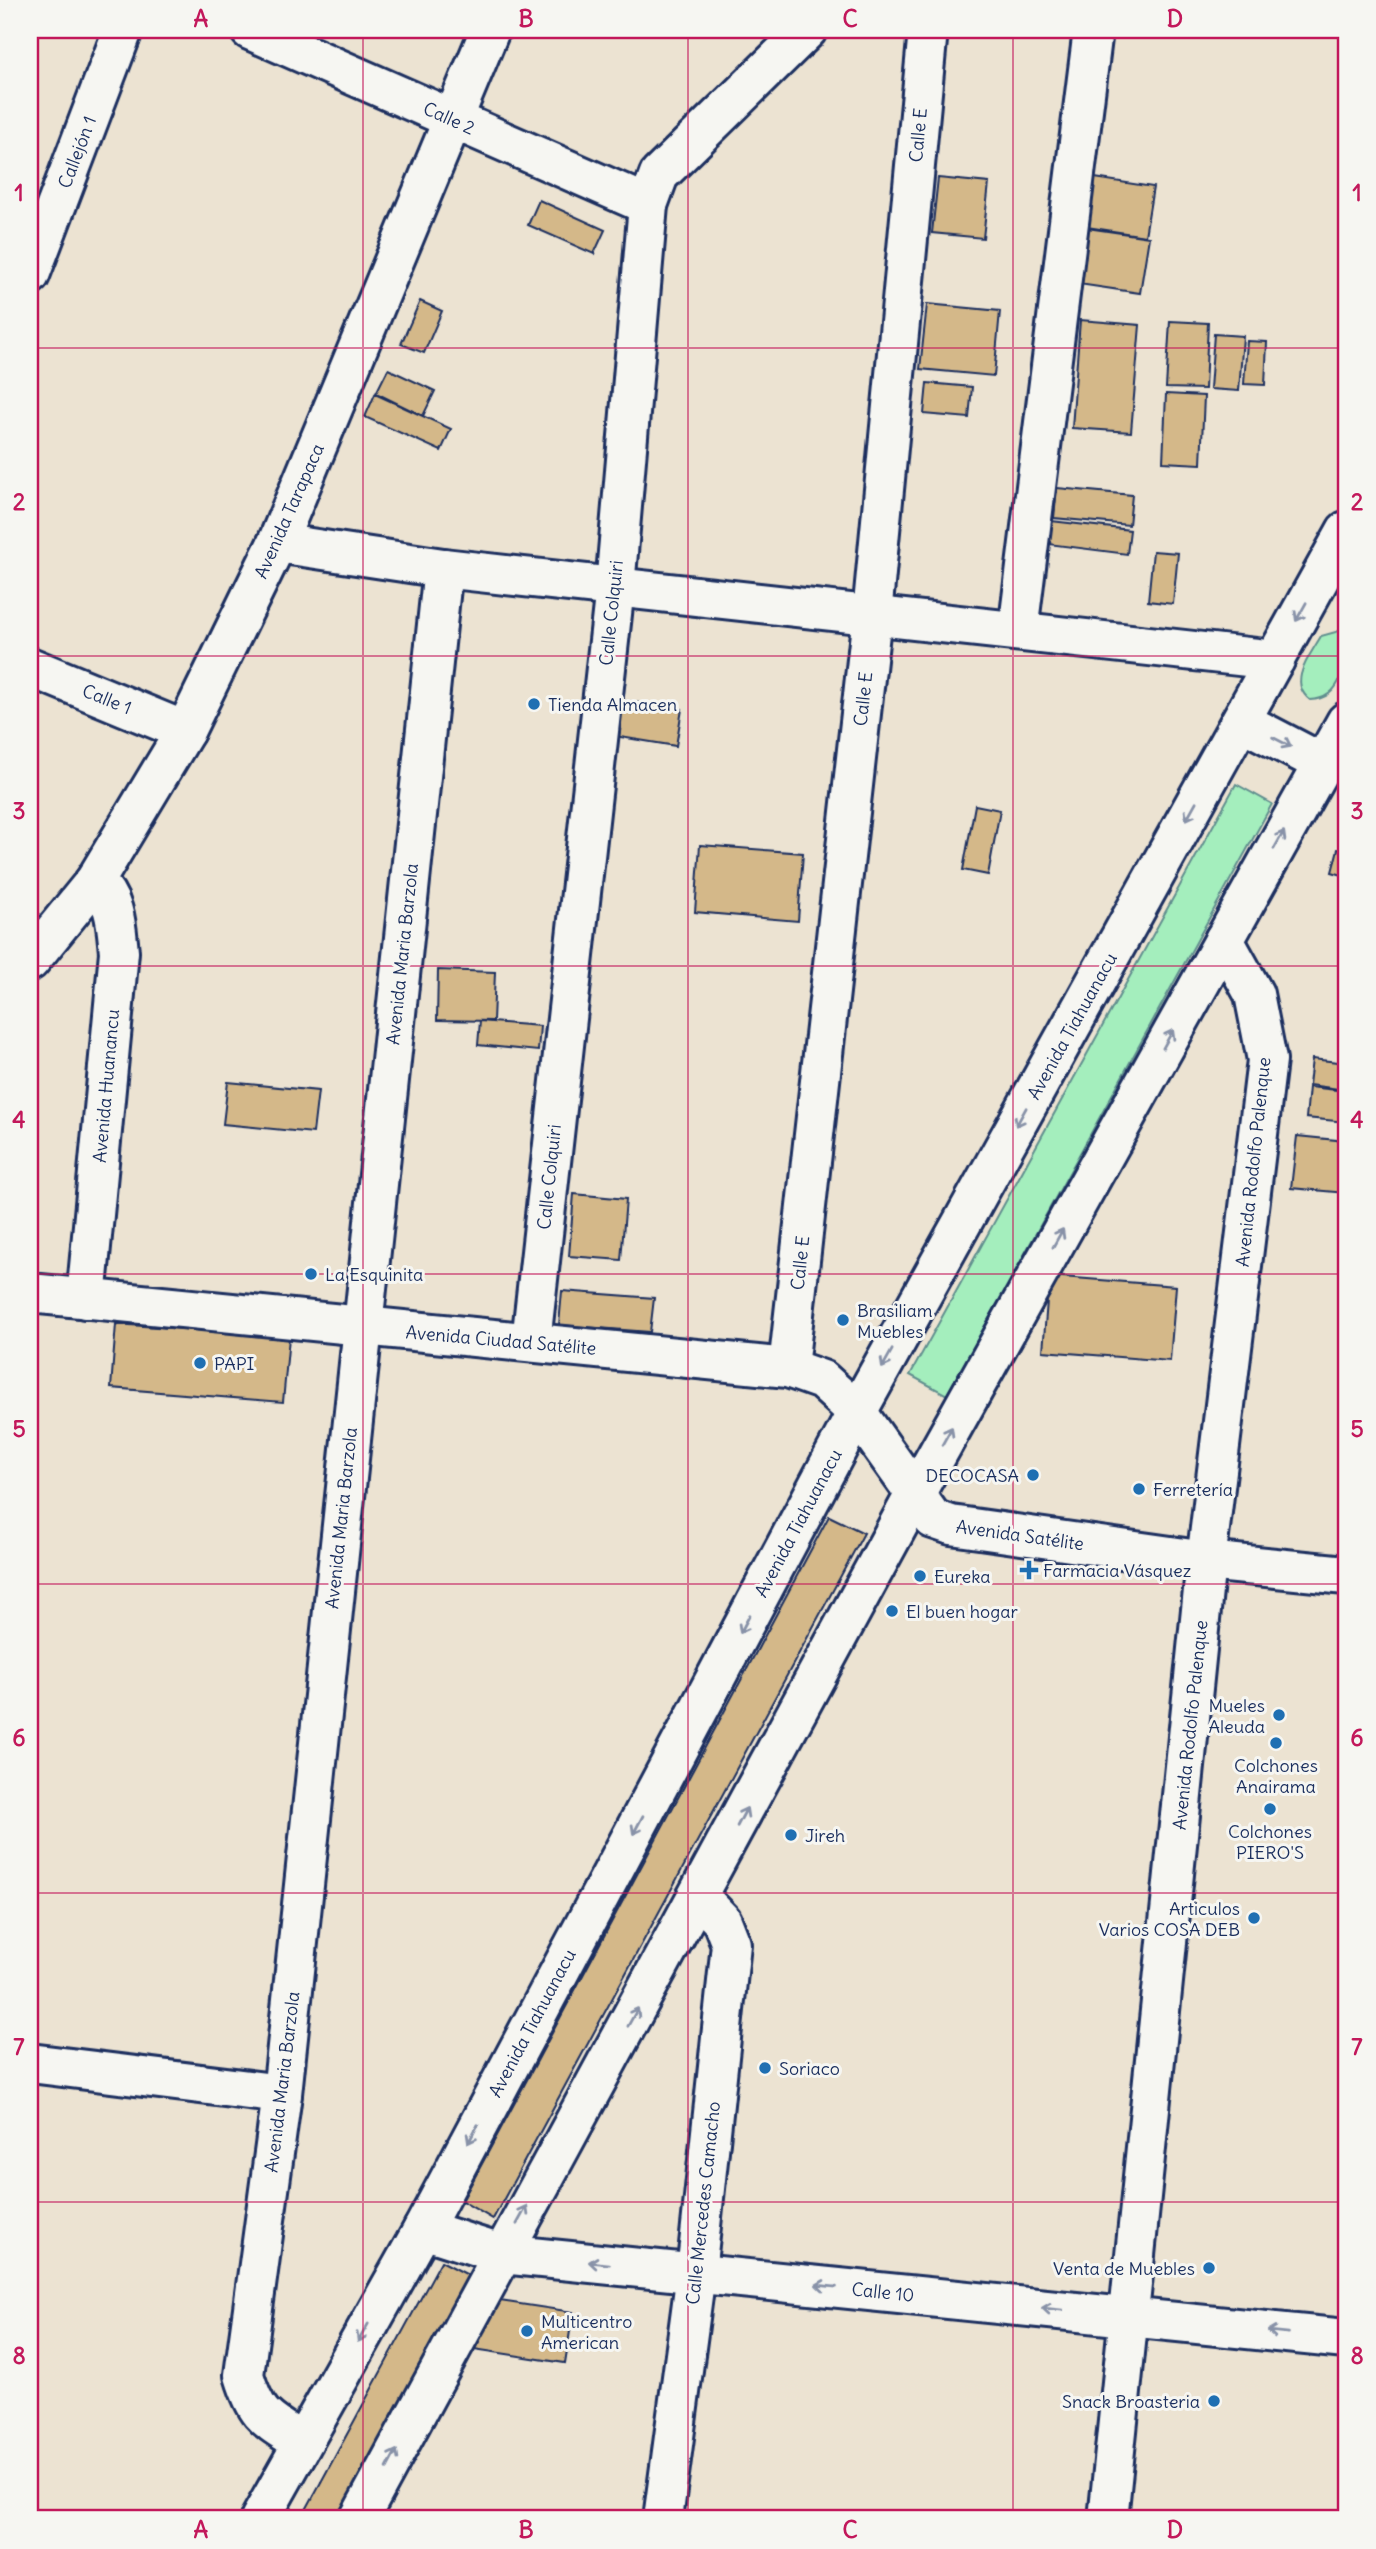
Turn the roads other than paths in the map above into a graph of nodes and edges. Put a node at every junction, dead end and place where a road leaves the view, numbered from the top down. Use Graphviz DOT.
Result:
graph roads {
  1 [pos="123,30"];
  2 [pos="250,30"];
  3 [pos="490,30"];
  4 [pos="807,30"];
  5 [pos="928,30"];
  6 [pos="1093,30"];
  7 [pos="453,119"];
  8 [pos="648,205"];
  9 [pos="30,275"];
  10 [pos="277,543"];
  11 [pos="1340,556"];
  12 [pos="443,568"];
  13 [pos="615,587"];
  14 [pos="872,615"];
  15 [pos="1018,631"];
  16 [pos="1275,660"];
  17 [pos="30,667"];
  18 [pos="1241,721"];
  19 [pos="1346,722"];
  20 [pos="185,731"];
  21 [pos="1322,763"];
  22 [pos="95,881"];
  23 [pos="1224,940"];
  24 [pos="30,961"];
  25 [pos="30,1293"];
  26 [pos="86,1299"];
  27 [pos="361,1328"];
  28 [pos="531,1342"];
  29 [pos="788,1368"];
  30 [pos="857,1412"];
  31 [pos="914,1496"];
  32 [pos="1206,1561"];
  33 [pos="1346,1575"];
  34 [pos="699,1897"];
  35 [pos="30,2063"];
  36 [pos="282,2094"];
  37 [pos="423,2229"];
  38 [pos="501,2254"];
  39 [pos="696,2273"];
  40 [pos="1129,2317"];
  41 [pos="1346,2339"];
  42 [pos="301,2442"];
  43 [pos="260,2519"];
  44 [pos="359,2519"];
  45 [pos="663,2519"];
  46 [pos="1108,2519"];
  1 -- 9 [label="street, Callejón 1"];
  2 -- 7 [label="street, Calle 2"];
  3 -- 7 [label="street, Avenida Tarapaca"];
  4 -- 8 [label="street, Calle Colquiri"];
  5 -- 14 [label="street, Calle E"];
  6 -- 15 [label="street"];
  7 -- 8 [label="street, Calle 2"];
  7 -- 10 [label="street, Avenida Tarapaca"];
  8 -- 13 [label="street, Calle Colquiri"];
  10 -- 12 [label="street"];
  10 -- 20 [label="street, Avenida Tarapaca"];
  11 -- 16 [label="street, Avenida Tiahuanacu, one-way"];
  12 -- 13 [label="street"];
  12 -- 27 [label="street, Avenida Maria Barzola"];
  13 -- 14 [label="street"];
  13 -- 28 [label="street, Calle Colquiri"];
  14 -- 15 [label="street"];
  14 -- 29 [label="street, Calle E"];
  15 -- 16 [label="street"];
  16 -- 18 [label="street, Avenida Tiahuanacu"];
  17 -- 20 [label="street, Calle 1"];
  18 -- 21 [label="street, one-way"];
  18 -- 30 [label="street, Avenida Tiahuanacu, one-way"];
  19 -- 21 [label="street"];
  20 -- 22 [label="street, Avenida Tarapaca"];
  23 -- 21 [label="street, one-way"];
  22 -- 24 [label="street, Avenida Tarapaca"];
  22 -- 26 [label="street, Avenida Huanancu"];
  31 -- 23 [label="street, one-way"];
  23 -- 32 [label="street, Avenida Rodolfo Palenque"];
  25 -- 26 [label="street, Avenida Ciudad Satélite"];
  26 -- 27 [label="street, Avenida Ciudad Satélite"];
  27 -- 28 [label="street, Avenida Ciudad Satélite"];
  27 -- 36 [label="street, Avenida Maria Barzola"];
  28 -- 29 [label="street, Avenida Ciudad Satélite"];
  29 -- 30 [label="street, Avenida Ciudad Satélite"];
  30 -- 31 [label="street, Avenida Ciudad Satélite"];
  30 -- 37 [label="street, Avenida Tiahuanacu, one-way"];
  31 -- 32 [label="street, Avenida Satélite"];
  34 -- 31 [label="street, one-way"];
  32 -- 33 [label="street, Avenida Satélite"];
  32 -- 40 [label="street, Avenida Rodolfo Palenque"];
  38 -- 34 [label="street, one-way"];
  34 -- 39 [label="street, Calle Mercedes Camacho"];
  35 -- 36 [label="street"];
  36 -- 42 [label="street, Avenida Maria Barzola"];
  37 -- 38 [label="street, Calle 10"];
  37 -- 42 [label="street, Avenida Tiahuanacu, one-way"];
  39 -- 38 [label="street, Calle 10, one-way"];
  44 -- 38 [label="street, one-way"];
  40 -- 39 [label="street, Calle 10, one-way"];
  39 -- 45 [label="street, Calle Mercedes Camacho"];
  41 -- 40 [label="street, Calle 10, one-way"];
  40 -- 46 [label="street, Avenida Rodolfo Palenque"];
  42 -- 43 [label="street, Avenida Tiahuanacu"];
}
